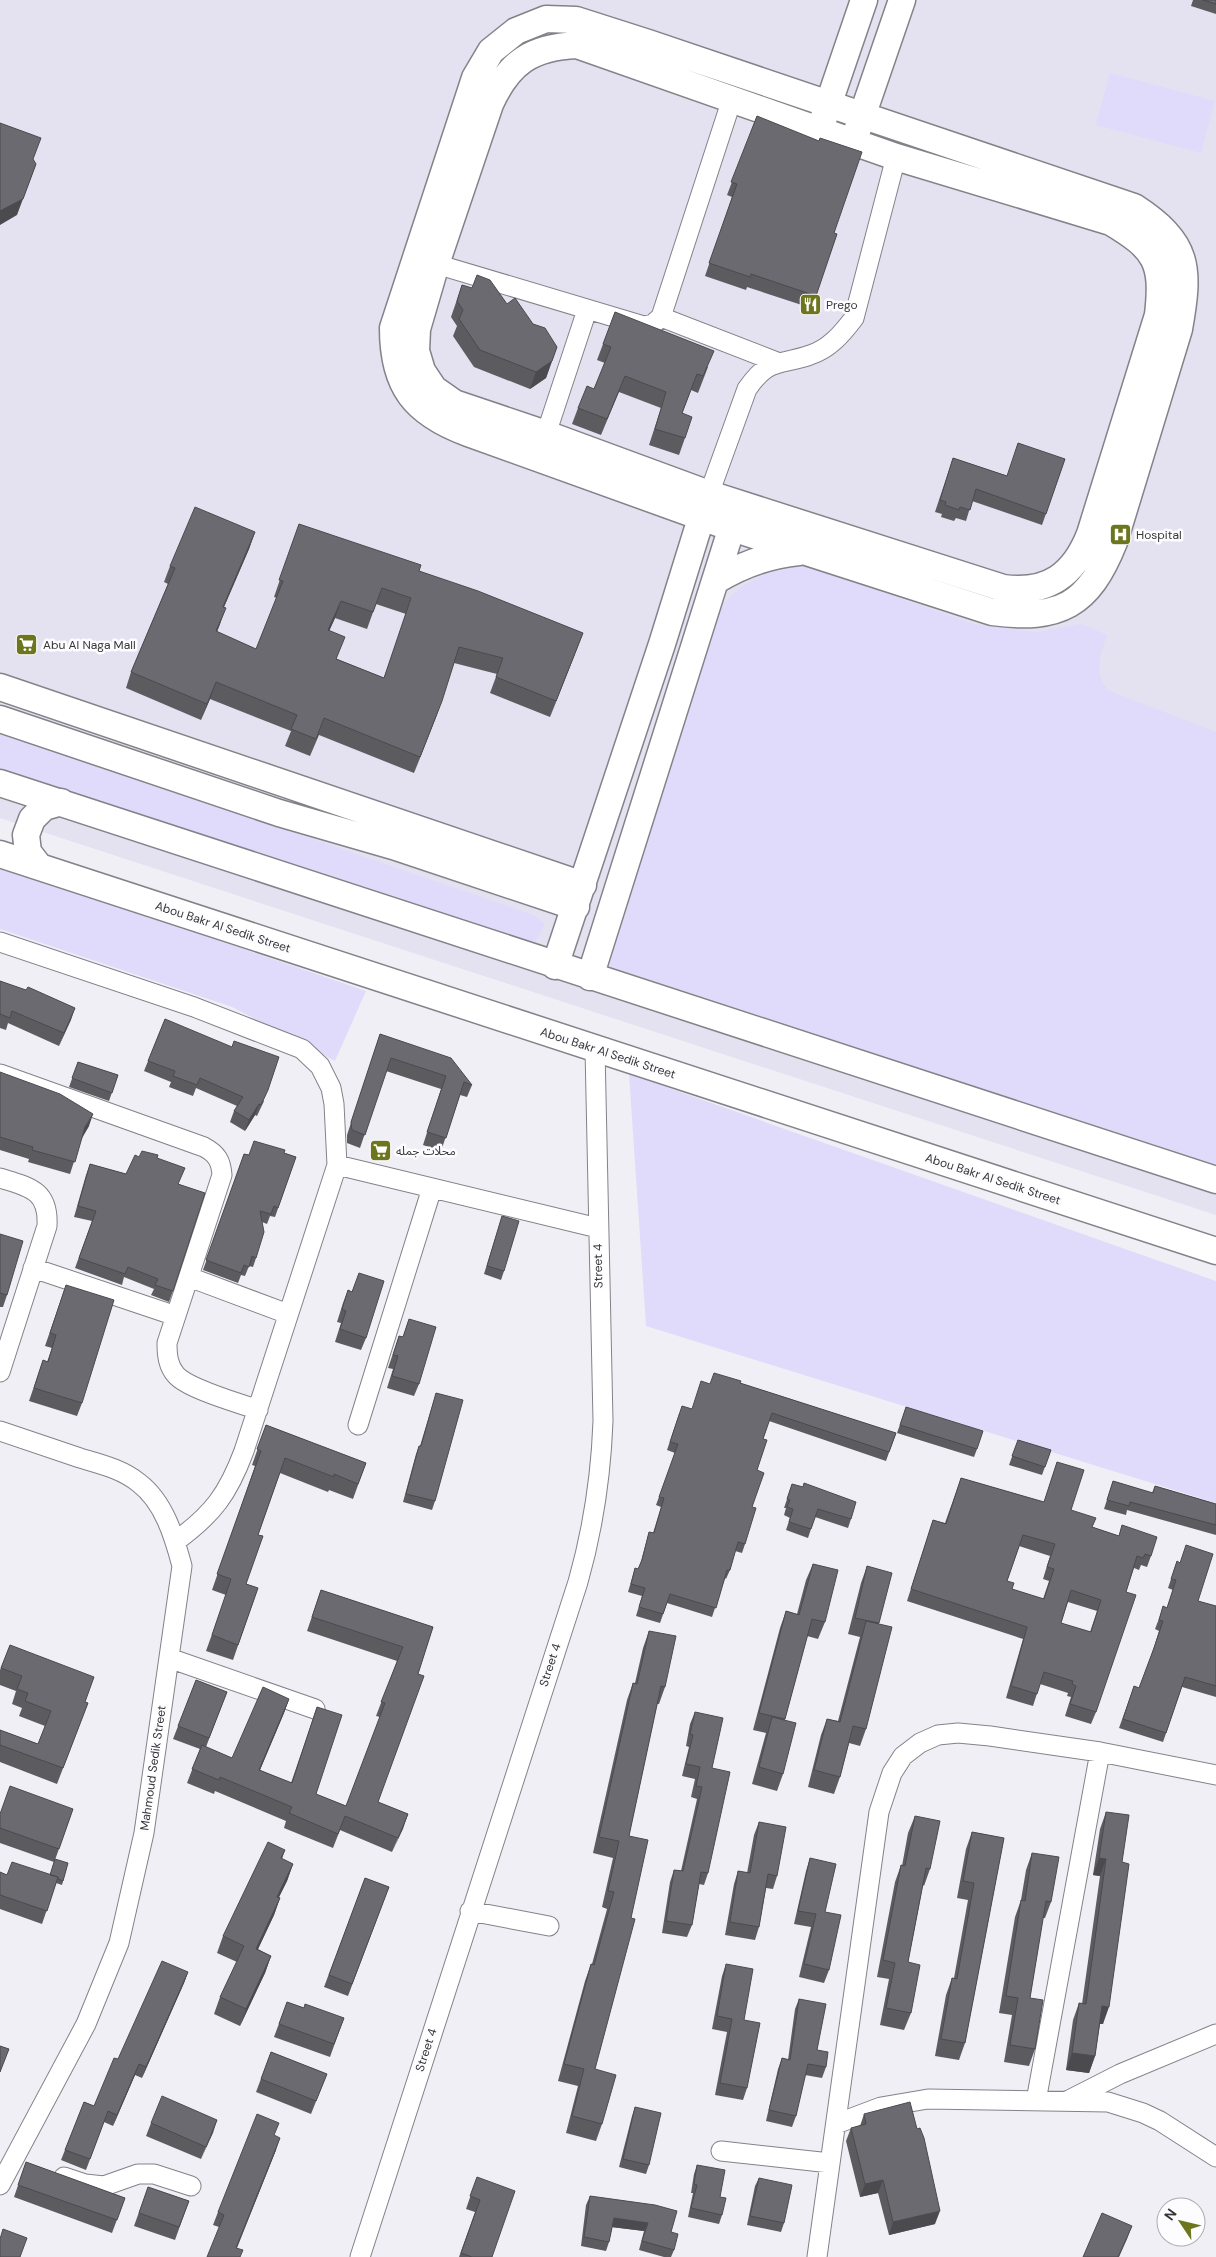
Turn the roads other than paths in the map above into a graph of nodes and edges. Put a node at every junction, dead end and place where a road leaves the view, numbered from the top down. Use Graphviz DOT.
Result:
graph roads {
  1 [pos="864,0"];
  2 [pos="902,0"];
  3 [pos="732,99"];
  4 [pos="828,104"];
  5 [pos="861,115"];
  6 [pos="820,129"];
  7 [pos="853,141"];
  8 [pos="896,157"];
  9 [pos="449,191"];
  10 [pos="436,264"];
  11 [pos="587,310"];
  12 [pos="661,317"];
  13 [pos="777,362"];
  14 [pos="546,434"];
  15 [pos="740,504"];
  16 [pos="705,505"];
  17 [pos="732,528"];
  18 [pos="805,552"];
  19 [pos="715,581"];
  20 [pos="0,687"];
  21 [pos="0,719"];
  22 [pos="0,783"];
  23 [pos="61,802"];
  24 [pos="0,854"];
  25 [pos="38,865"];
  26 [pos="580,896"];
  27 [pos="0,942"];
  28 [pos="555,966"];
  29 [pos="590,977"];
  30 [pos="595,1049"];
  31 [pos="0,1074"];
  32 [pos="337,1165"];
  33 [pos="0,1178"];
  34 [pos="1216,1180"];
  35 [pos="432,1188"];
  36 [pos="598,1228"];
  37 [pos="1216,1251"];
  38 [pos="34,1268"];
  39 [pos="189,1277"];
  40 [pos="288,1314"];
  41 [pos="176,1316"];
  42 [pos="0,1372"];
  43 [pos="258,1410"];
  44 [pos="358,1425"];
  45 [pos="0,1431"];
  46 [pos="176,1541"];
  47 [pos="169,1658"];
  48 [pos="315,1709"];
  49 [pos="1100,1752"];
  50 [pos="1216,1775"];
  51 [pos="470,1912"];
  52 [pos="549,1926"];
  53 [pos="1216,2034"];
  54 [pos="1036,2101"];
  55 [pos="1065,2102"];
  56 [pos="836,2124"];
  57 [pos="721,2151"];
  58 [pos="1216,2157"];
  59 [pos="14,2159"];
  60 [pos="830,2163"];
  61 [pos="32,2165"];
  62 [pos="50,2172"];
  63 [pos="0,2184"];
  64 [pos="191,2186"];
  65 [pos="360,2257"];
  66 [pos="817,2257"];
  1 -- 4 [label="street"];
  2 -- 5 [label="street"];
  3 -- 6 [label="street"];
  3 -- 9 [label="street"];
  3 -- 12 [label="street"];
  4 -- 5 [label="street"];
  4 -- 6 [label="street"];
  4 -- 9 [label="street"];
  5 -- 7 [label="street"];
  5 -- 18 [label="street"];
  6 -- 7 [label="street"];
  7 -- 8 [label="street"];
  8 -- 13 [label="street"];
  8 -- 15 [label="street"];
  9 -- 10 [label="street"];
  9 -- 16 [label="street"];
  10 -- 11 [label="street"];
  10 -- 14 [label="street"];
  11 -- 12 [label="street"];
  11 -- 14 [label="street"];
  12 -- 13 [label="street"];
  13 -- 16 [label="street"];
  14 -- 16 [label="street"];
  15 -- 16 [label="street"];
  15 -- 17 [label="street"];
  16 -- 17 [label="street"];
  16 -- 26 [label="street"];
  17 -- 18 [label="street"];
  17 -- 19 [label="street"];
  18 -- 19 [label="street"];
  19 -- 29 [label="street"];
  20 -- 26 [label="street"];
  21 -- 26 [label="street"];
  22 -- 23 [label="street"];
  23 -- 25 [label="street"];
  23 -- 28 [label="street"];
  24 -- 25 [label="street, Abou Bakr Al Sedik Street"];
  25 -- 30 [label="street, Abou Bakr Al Sedik Street"];
  26 -- 28 [label="street"];
  27 -- 32 [label="street"];
  28 -- 29 [label="street"];
  29 -- 34 [label="street"];
  30 -- 36 [label="street, Street 4"];
  30 -- 37 [label="street, Abou Bakr Al Sedik Street"];
  31 -- 39 [label="street"];
  32 -- 35 [label="street"];
  32 -- 40 [label="street"];
  33 -- 38 [label="street"];
  35 -- 36 [label="street"];
  35 -- 44 [label="street"];
  36 -- 51 [label="street, Street 4"];
  38 -- 41 [label="street"];
  38 -- 42 [label="street"];
  39 -- 40 [label="street"];
  39 -- 41 [label="street"];
  40 -- 43 [label="street"];
  41 -- 43 [label="street"];
  43 -- 46 [label="street"];
  45 -- 46 [label="street, Mahmoud Sedik Street"];
  46 -- 47 [label="street, Mahmoud Sedik Street"];
  47 -- 48 [label="street"];
  47 -- 59 [label="street, Mahmoud Sedik Street"];
  49 -- 50 [label="street"];
  49 -- 54 [label="street"];
  49 -- 56 [label="street"];
  51 -- 52 [label="street"];
  51 -- 65 [label="street, Street 4"];
  53 -- 55 [label="street"];
  54 -- 55 [label="street"];
  54 -- 56 [label="street"];
  55 -- 58 [label="street"];
  56 -- 60 [label="street"];
  57 -- 60 [label="street"];
  59 -- 61 [label="street"];
  59 -- 63 [label="street, Mahmoud Sedik Street"];
  60 -- 66 [label="street"];
  62 -- 64 [label="street"];
}
